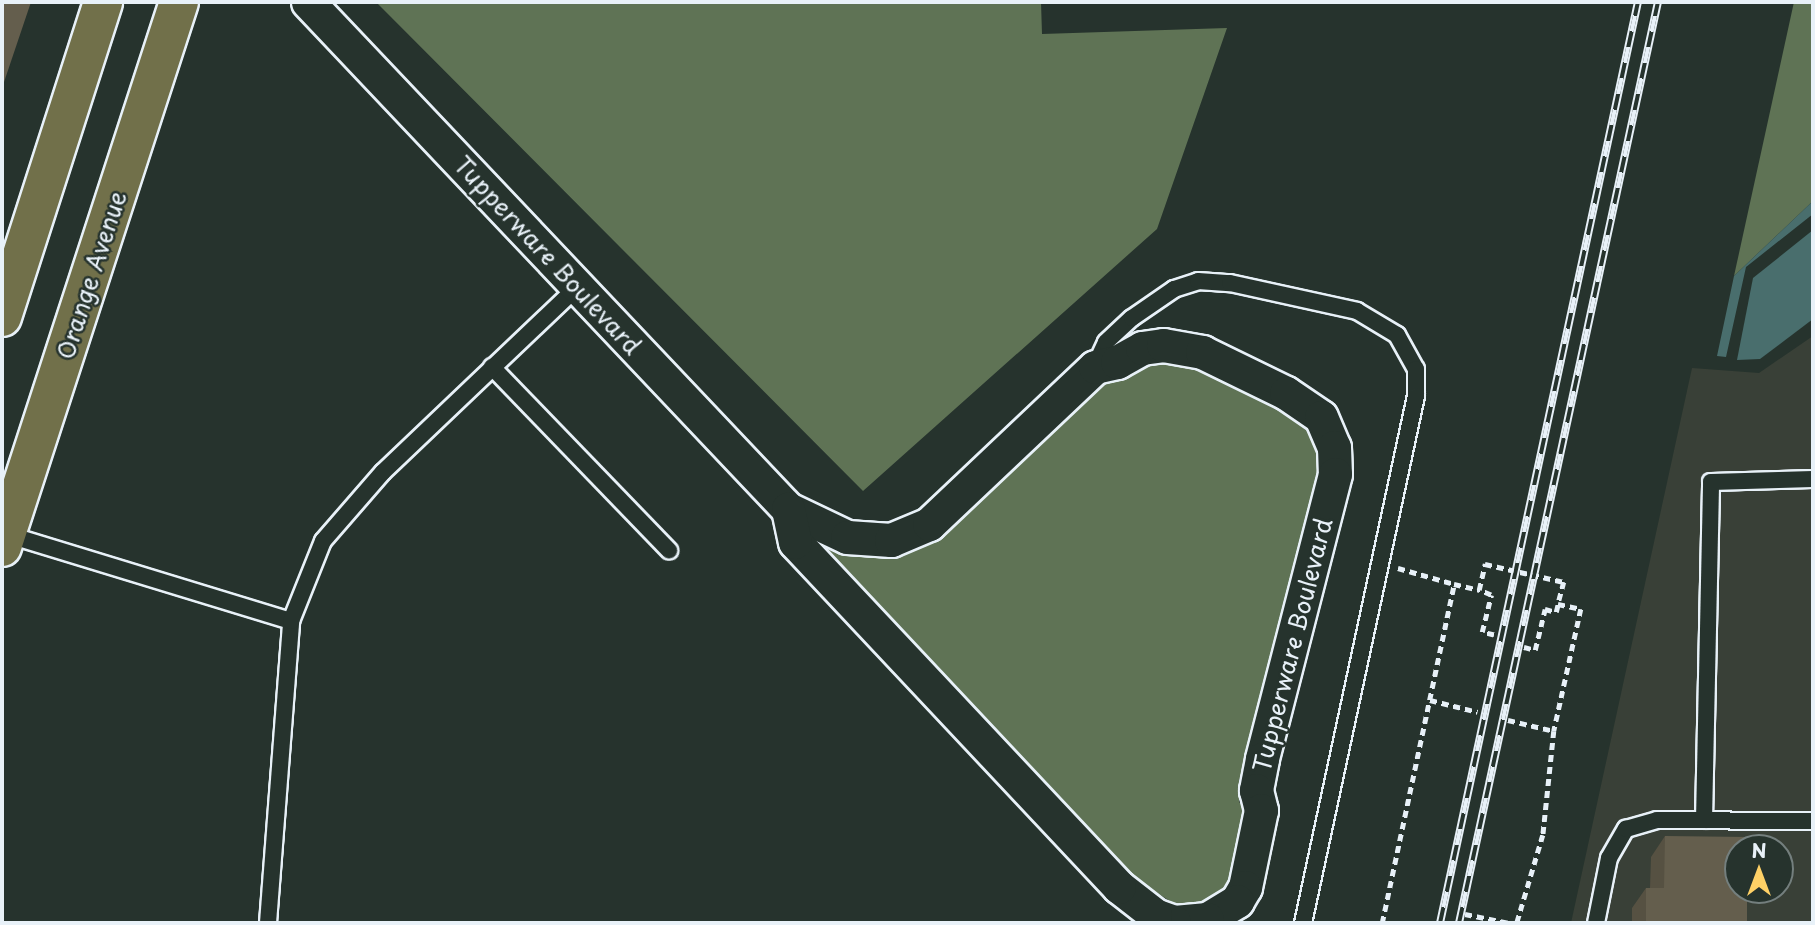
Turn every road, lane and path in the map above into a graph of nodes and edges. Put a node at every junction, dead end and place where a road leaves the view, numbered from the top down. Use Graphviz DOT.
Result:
graph roads {
  1 [pos="103,2"];
  2 [pos="179,2"];
  3 [pos="308,2"];
  4 [pos="578,286"];
  5 [pos="2,317"];
  6 [pos="492,367"];
  7 [pos="1095,367"];
  8 [pos="1813,479"];
  9 [pos="788,509"];
  10 [pos="4,541"];
  11 [pos="669,550"];
  12 [pos="1381,563"];
  13 [pos="1454,584"];
  14 [pos="1479,590"];
  15 [pos="1558,604"];
  16 [pos="292,621"];
  17 [pos="1494,635"];
  18 [pos="1524,648"];
  19 [pos="1430,700"];
  20 [pos="1478,712"];
  21 [pos="1508,720"];
  22 [pos="1554,731"];
  23 [pos="1704,820"];
  24 [pos="1813,821"];
  25 [pos="1119,887"];
  26 [pos="1465,914"];
  27 [pos="268,923"];
  28 [pos="1136,923"];
  29 [pos="1303,923"];
  30 [pos="1382,923"];
  31 [pos="1509,923"];
  32 [pos="1517,923"];
  33 [pos="1596,923"];
  1 -- 5 [label="main road"];
  2 -- 10 [label="main road, Orange Avenue"];
  3 -- 4 [label="street, Tupperware Boulevard"];
  4 -- 6 [label="lane"];
  4 -- 9 [label="street, Tupperware Boulevard"];
  6 -- 11 [label="lane"];
  6 -- 16 [label="lane"];
  7 -- 9 [label="street, Tupperware Boulevard"];
  7 -- 12 [label="lane"];
  7 -- 25 [label="street, Tupperware Boulevard"];
  8 -- 23 [label="lane"];
  9 -- 25 [label="street, Tupperware Boulevard"];
  10 -- 16 [label="lane"];
  12 -- 13 [label="path"];
  12 -- 29 [label="lane"];
  13 -- 14 [label="path"];
  13 -- 19 [label="path"];
  14 -- 15 [label="path"];
  14 -- 17 [label="path"];
  15 -- 18 [label="path"];
  15 -- 22 [label="path"];
  16 -- 27 [label="lane"];
  19 -- 20 [label="path"];
  19 -- 30 [label="path"];
  21 -- 22 [label="path"];
  22 -- 32 [label="path"];
  23 -- 24 [label="lane"];
  23 -- 33 [label="lane"];
  25 -- 28 [label="lane"];
  26 -- 31 [label="path"];
}
